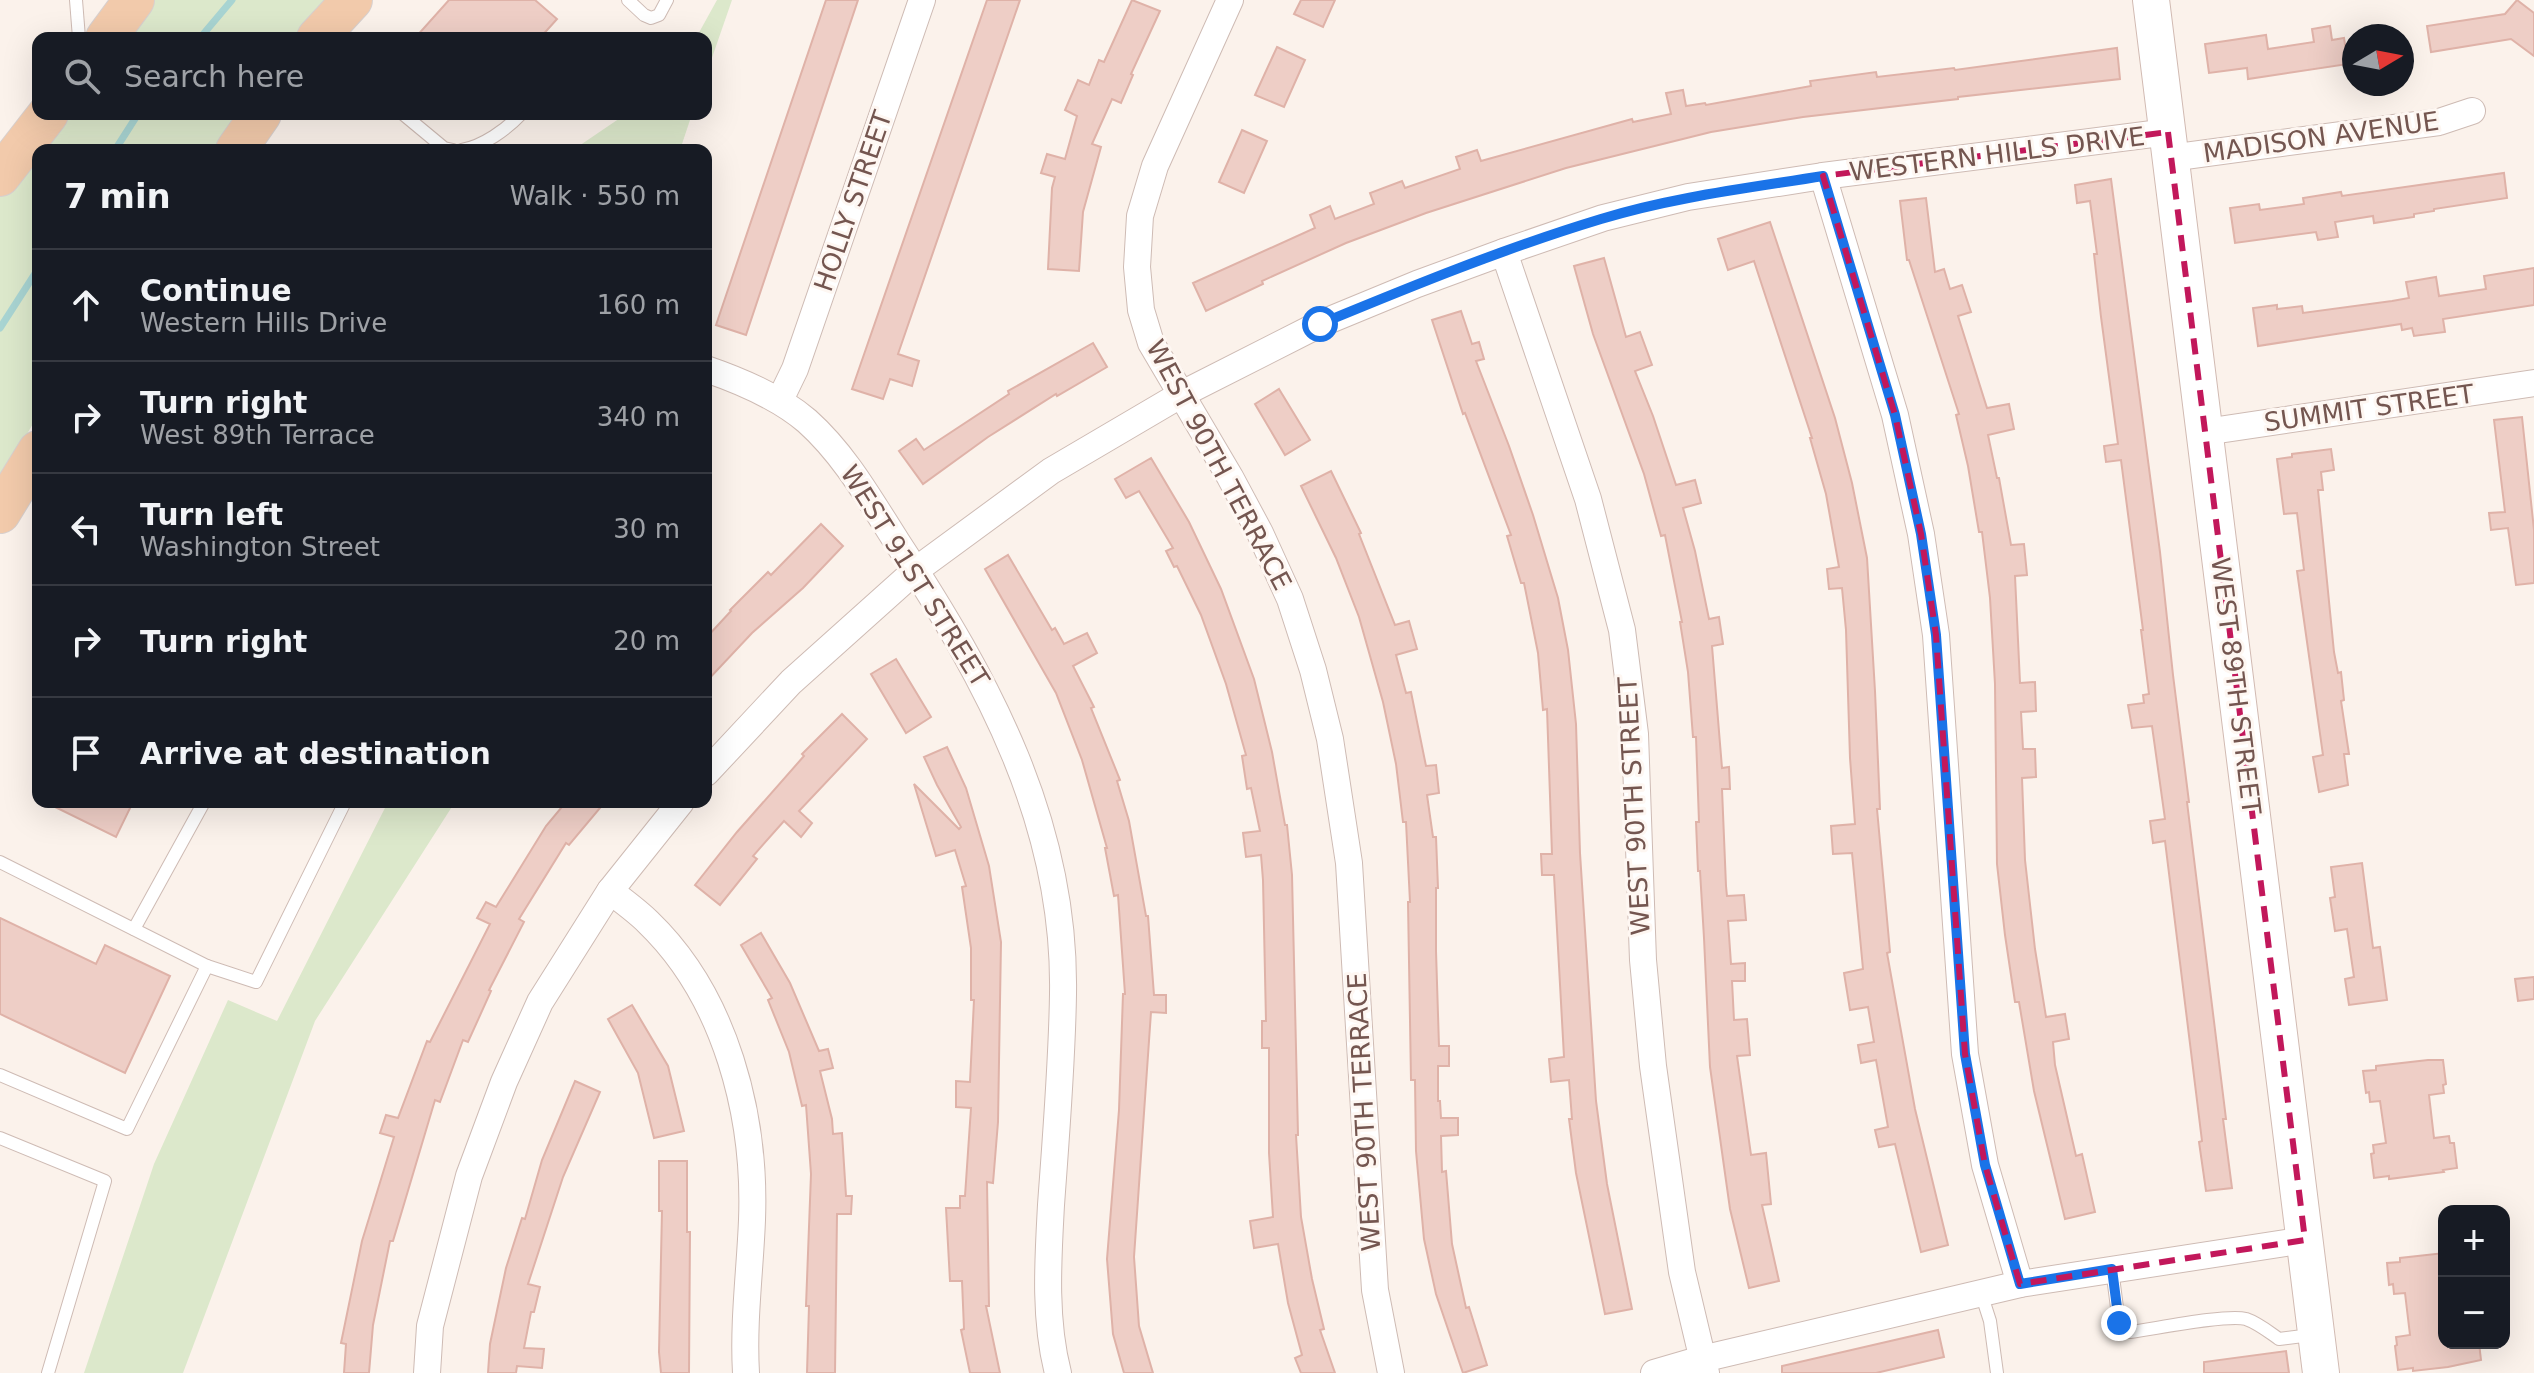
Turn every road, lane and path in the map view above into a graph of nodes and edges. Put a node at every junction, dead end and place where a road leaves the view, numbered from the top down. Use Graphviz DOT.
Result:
graph roads {
  1 [pos="76,0"];
  2 [pos="134,0"];
  3 [pos="352,0"];
  4 [pos="628,0"];
  5 [pos="667,0"];
  6 [pos="922,0"];
  7 [pos="1230,0"];
  8 [pos="2151,0"];
  9 [pos="79,32"];
  10 [pos="110,32"];
  11 [pos="323,32"];
  12 [pos="2472,111"];
  13 [pos="43,120"];
  14 [pos="257,120"];
  15 [pos="410,120"];
  16 [pos="515,120"];
  17 [pos="240,144"];
  18 [pos="439,144"];
  19 [pos="478,144"];
  20 [pos="2169,145"];
  21 [pos="0,176"];
  22 [pos="1823,176"];
  23 [pos="1504,252"];
  24 [pos="712,372"];
  25 [pos="2534,383"];
  26 [pos="1182,394"];
  27 [pos="780,400"];
  28 [pos="2205,432"];
  29 [pos="32,461"];
  30 [pos="0,513"];
  31 [pos="916,570"];
  32 [pos="712,767"];
  33 [pos="201,808"];
  34 [pos="342,808"];
  35 [pos="676,808"];
  36 [pos="0,862"];
  37 [pos="610,891"];
  38 [pos="134,929"];
  39 [pos="207,966"];
  40 [pos="0,1075"];
  41 [pos="0,1138"];
  42 [pos="2305,1240"];
  43 [pos="2112,1269"];
  44 [pos="2020,1284"];
  45 [pos="1981,1293"];
  46 [pos="2316,1335"];
  47 [pos="1704,1366"];
  48 [pos="48,1373"];
  49 [pos="427,1373"];
  50 [pos="746,1373"];
  51 [pos="1058,1373"];
  52 [pos="1391,1373"];
  53 [pos="1654,1373"];
  54 [pos="1997,1373"];
  55 [pos="2321,1373"];
  1 -- 9 [label="lane"];
  2 -- 10 [label="main road"];
  3 -- 11 [label="main road"];
  4 -- 5 [label="lane"];
  6 -- 27 [label="street, HOLLY STREET"];
  7 -- 26 [label="street, WEST 90TH TERRACE"];
  8 -- 20 [label="street, WEST 89TH STREET"];
  12 -- 20 [label="street, MADISON AVENUE"];
  13 -- 21 [label="main road"];
  14 -- 17 [label="main road"];
  15 -- 18 [label="lane"];
  16 -- 19 [label="lane"];
  20 -- 22 [label="street, WESTERN HILLS DRIVE"];
  20 -- 28 [label="street, WEST 89TH STREET"];
  22 -- 23 [label="street, WESTERN HILLS DRIVE"];
  22 -- 44 [label="street"];
  23 -- 26 [label="street, WESTERN HILLS DRIVE"];
  23 -- 47 [label="street, WEST 90TH STREET"];
  24 -- 27 [label="street, WEST 91ST STREET"];
  25 -- 28 [label="street, SUMMIT STREET"];
  26 -- 31 [label="street, WESTERN HILLS DRIVE"];
  26 -- 52 [label="street, WEST 90TH TERRACE"];
  27 -- 31 [label="street, WEST 91ST STREET"];
  28 -- 42 [label="street, WEST 89TH STREET"];
  29 -- 30 [label="main road"];
  31 -- 32 [label="street, WESTERN HILLS DRIVE"];
  31 -- 51 [label="street, WEST 91ST STREET"];
  33 -- 38 [label="lane"];
  34 -- 39 [label="lane"];
  35 -- 37 [label="street"];
  36 -- 38 [label="lane"];
  37 -- 49 [label="street"];
  37 -- 50 [label="street"];
  38 -- 39 [label="lane"];
  39 -- 40 [label="lane"];
  41 -- 48 [label="lane"];
  42 -- 43 [label="street"];
  42 -- 46 [label="street, WEST 89TH STREET"];
  43 -- 44 [label="street"];
  43 -- 46 [label="lane"];
  44 -- 45 [label="street"];
  45 -- 47 [label="street"];
  45 -- 54 [label="lane"];
  46 -- 55 [label="street, WEST 89TH STREET"];
  47 -- 53 [label="street"];
}
